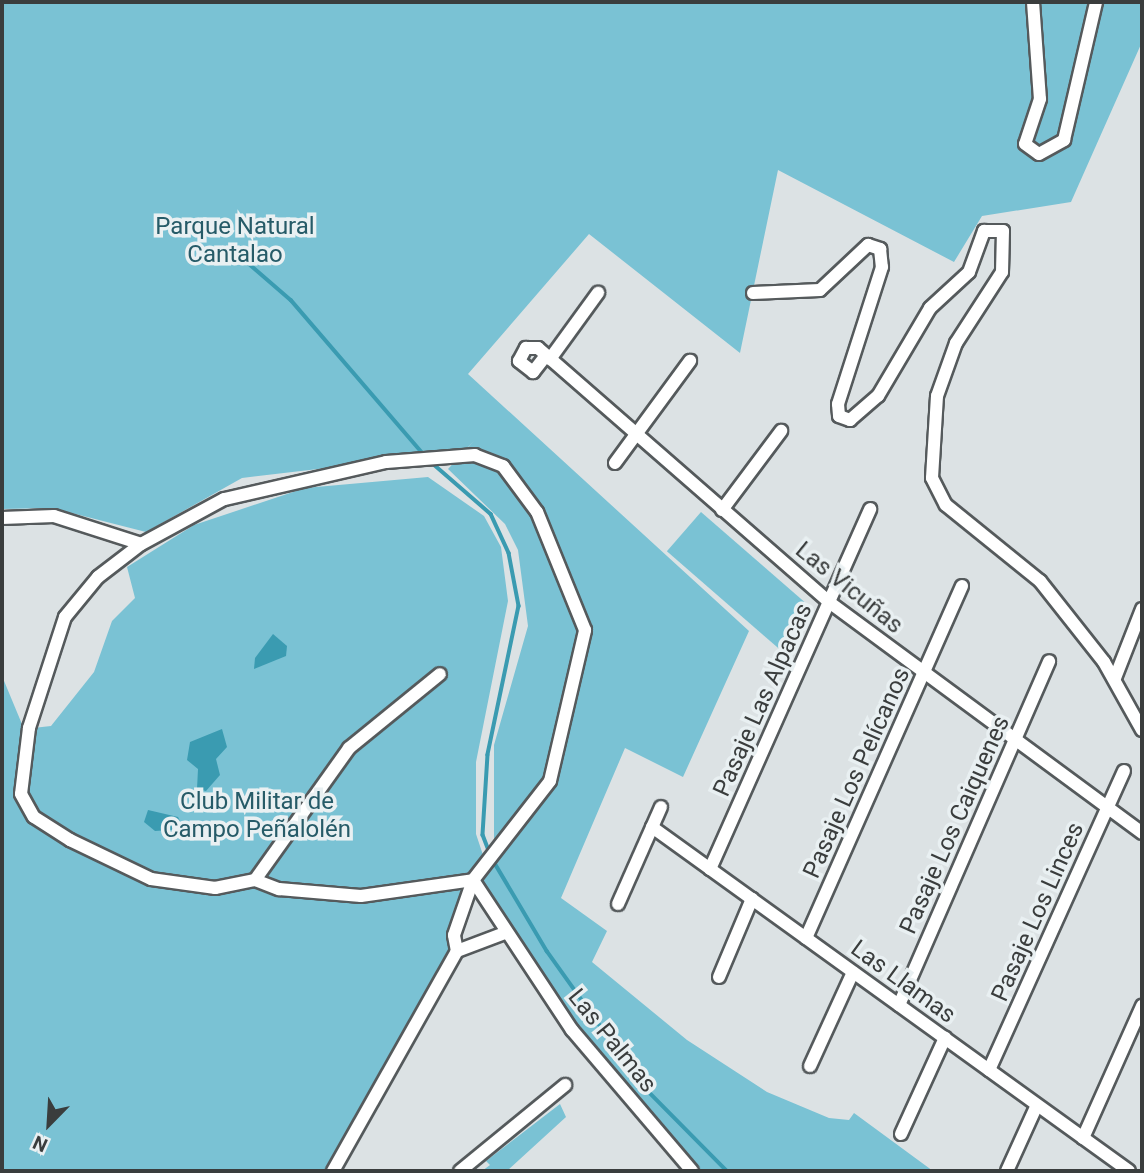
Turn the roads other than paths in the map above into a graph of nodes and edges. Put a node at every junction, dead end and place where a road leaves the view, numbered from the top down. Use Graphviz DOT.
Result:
graph roads {
  1 [pos="1033,2"];
  2 [pos="1096,2"];
  3 [pos="598,293"];
  4 [pos="753,293"];
  5 [pos="690,361"];
  6 [pos="781,431"];
  7 [pos="636,434"];
  8 [pos="615,463"];
  9 [pos="870,509"];
  10 [pos="722,510"];
  11 [pos="2,518"];
  12 [pos="142,544"];
  13 [pos="962,586"];
  14 [pos="829,602"];
  15 [pos="1142,609"];
  16 [pos="1049,661"];
  17 [pos="440,674"];
  18 [pos="924,675"];
  19 [pos="1115,678"];
  20 [pos="1142,730"];
  21 [pos="1015,742"];
  22 [pos="1124,771"];
  23 [pos="661,807"];
  24 [pos="1108,807"];
  25 [pos="652,827"];
  26 [pos="1142,833"];
  27 [pos="710,869"];
  28 [pos="255,880"];
  29 [pos="473,880"];
  30 [pos="752,899"];
  31 [pos="618,904"];
  32 [pos="505,933"];
  33 [pos="806,938"];
  34 [pos="457,951"];
  35 [pos="853,972"];
  36 [pos="719,977"];
  37 [pos="899,1005"];
  38 [pos="1142,1006"];
  39 [pos="945,1038"];
  40 [pos="810,1066"];
  41 [pos="989,1070"];
  42 [pos="565,1085"];
  43 [pos="1037,1105"];
  44 [pos="901,1134"];
  45 [pos="1083,1138"];
  46 [pos="333,1171"];
  47 [pos="460,1171"];
  48 [pos="692,1171"];
  49 [pos="1007,1171"];
  50 [pos="1129,1171"];
  1 -- 2 [label="street"];
  3 -- 7 [label="street, Las Vicuñas"];
  4 -- 19 [label="street"];
  5 -- 7 [label="street"];
  6 -- 10 [label="street"];
  7 -- 8 [label="street"];
  7 -- 10 [label="street, Las Vicuñas"];
  9 -- 14 [label="street, Pasaje Las Alpacas"];
  10 -- 14 [label="street, Las Vicuñas"];
  11 -- 12 [label="street"];
  12 -- 28 [label="street"];
  12 -- 29 [label="street"];
  13 -- 18 [label="street, Pasaje Los Pelícanos"];
  14 -- 18 [label="street, Las Vicuñas"];
  14 -- 27 [label="street, Pasaje Las Alpacas"];
  15 -- 19 [label="street"];
  16 -- 21 [label="street, Pasaje Los Caiquenes"];
  17 -- 28 [label="street"];
  18 -- 21 [label="street, Las Vicuñas"];
  18 -- 33 [label="street, Pasaje Los Pelícanos"];
  19 -- 20 [label="street"];
  21 -- 24 [label="street, Las Vicuñas"];
  21 -- 37 [label="street, Pasaje Los Caiquenes"];
  22 -- 24 [label="street, Pasaje Los Linces"];
  23 -- 25 [label="street"];
  24 -- 26 [label="street, Las Vicuñas"];
  24 -- 41 [label="street, Pasaje Los Linces"];
  25 -- 27 [label="street, Las Llamas"];
  25 -- 31 [label="street"];
  27 -- 30 [label="street, Las Llamas"];
  28 -- 29 [label="street"];
  29 -- 32 [label="street, Las Palmas"];
  29 -- 34 [label="street"];
  30 -- 33 [label="street, Las Llamas"];
  30 -- 36 [label="street"];
  32 -- 34 [label="street"];
  32 -- 48 [label="street, Las Palmas"];
  33 -- 35 [label="street, Las Llamas"];
  34 -- 46 [label="street"];
  35 -- 37 [label="street, Las Llamas"];
  35 -- 40 [label="street"];
  37 -- 39 [label="street, Las Llamas"];
  38 -- 45 [label="street"];
  39 -- 41 [label="street, Las Llamas"];
  39 -- 44 [label="street"];
  41 -- 43 [label="street, Las Llamas"];
  42 -- 47 [label="street"];
  43 -- 45 [label="street, Las Llamas"];
  43 -- 49 [label="street"];
  45 -- 50 [label="street, Las Llamas"];
}
